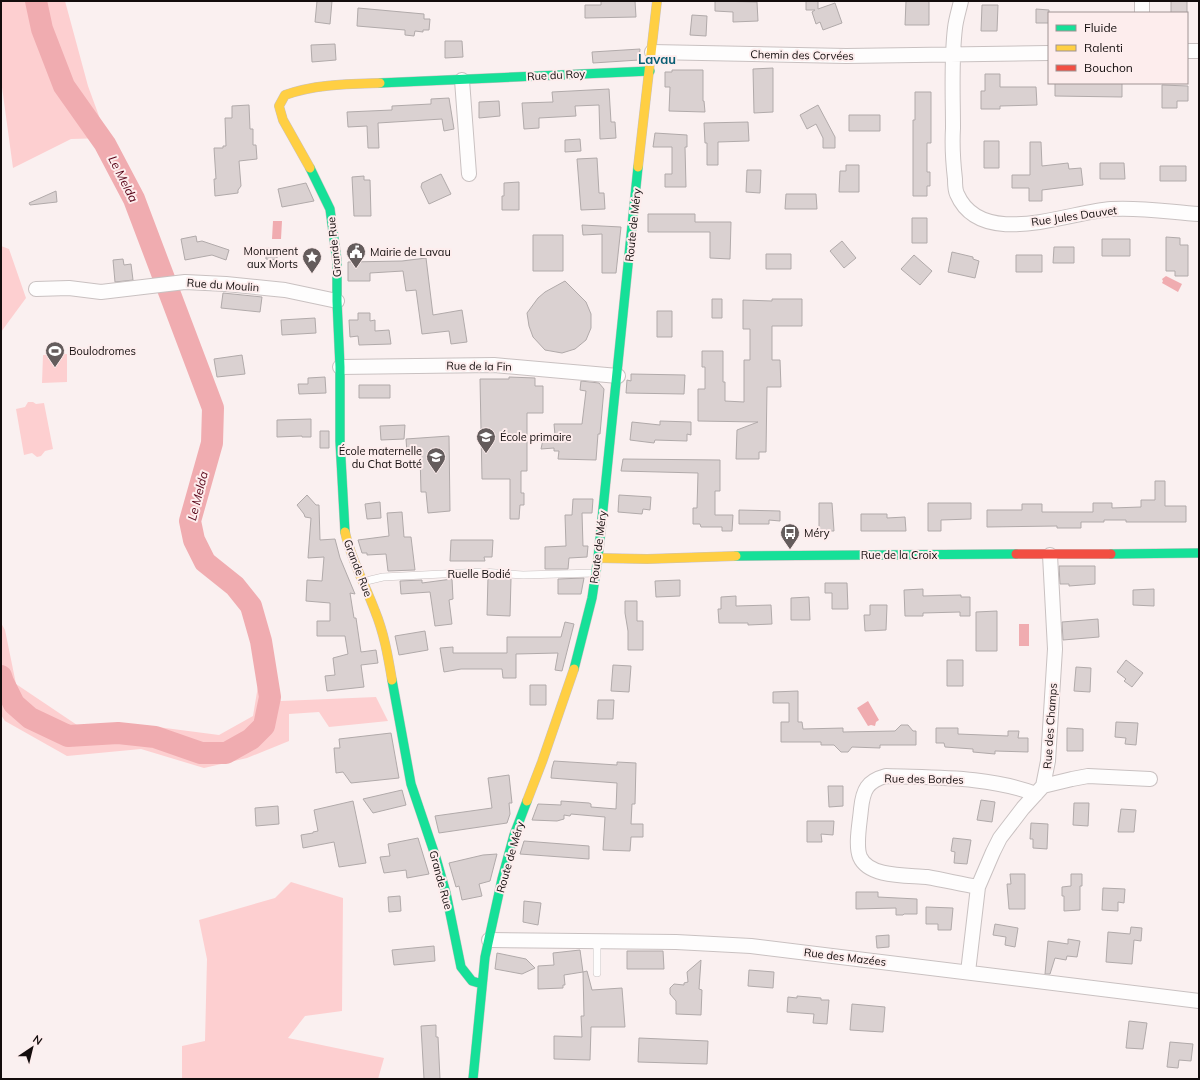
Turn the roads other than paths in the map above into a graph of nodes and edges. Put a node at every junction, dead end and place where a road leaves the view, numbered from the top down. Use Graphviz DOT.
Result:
graph roads {
  1 [pos="657,1"];
  2 [pos="961,1"];
  3 [pos="1142,1"];
  4 [pos="1142,12"];
  5 [pos="1188,51"];
  6 [pos="1199,51"];
  7 [pos="652,52"];
  8 [pos="1048,53"];
  9 [pos="953,54"];
  10 [pos="650,71"];
  11 [pos="462,80"];
  12 [pos="285,95"];
  13 [pos="469,174"];
  14 [pos="1199,214"];
  15 [pos="36,289"];
  16 [pos="337,301"];
  17 [pos="340,367"];
  18 [pos="618,376"];
  19 [pos="1199,553"];
  20 [pos="1050,555"];
  21 [pos="598,558"];
  22 [pos="596,573"];
  23 [pos="362,582"];
  24 [pos="1150,779"];
  25 [pos="1040,790"];
  26 [pos="978,887"];
  27 [pos="489,940"];
  28 [pos="597,942"];
  29 [pos="597,972"];
  30 [pos="968,972"];
  31 [pos="482,984"];
  32 [pos="1199,1001"];
  33 [pos="473,1079"];
  1 -- 7 [label="street, Route de Méry"];
  2 -- 9 [label="street, Rue Jules Dauvet"];
  3 -- 4 [label="street"];
  5 -- 6 [label="street"];
  7 -- 9 [label="street, Chemin des Corvées"];
  7 -- 10 [label="street, Route de Méry"];
  8 -- 9 [label="street, Chemin des Corvées"];
  9 -- 14 [label="street, Rue Jules Dauvet"];
  10 -- 11 [label="street, Rue du Roy"];
  10 -- 18 [label="street, Route de Méry"];
  11 -- 12 [label="street, Rue du Roy"];
  11 -- 13 [label="street"];
  12 -- 16 [label="street, Grande Rue"];
  15 -- 16 [label="street, Rue du Moulin"];
  16 -- 17 [label="street, Grande Rue"];
  17 -- 18 [label="street, Rue de la Fin"];
  17 -- 23 [label="street, Grande Rue"];
  18 -- 21 [label="street, Route de Méry"];
  19 -- 20 [label="street, Rue de la Croix"];
  20 -- 21 [label="street, Rue de la Croix"];
  20 -- 25 [label="street, Rue des Champs"];
  21 -- 22 [label="street, Route de Méry"];
  22 -- 23 [label="lane, Ruelle Bodié"];
  22 -- 27 [label="street, Route de Méry"];
  23 -- 31 [label="street, Grande Rue"];
  24 -- 25 [label="street"];
  25 -- 26 [label="street"];
  25 -- 26 [label="street, Rue des Bordes"];
  26 -- 30 [label="street"];
  27 -- 28 [label="street, Rue des Mazées"];
  27 -- 31 [label="street, Route de Méry"];
  28 -- 29 [label="lane"];
  28 -- 30 [label="street, Rue des Mazées"];
  30 -- 32 [label="street, Rue des Mazées"];
  31 -- 33 [label="street, Route de Méry"];
}
